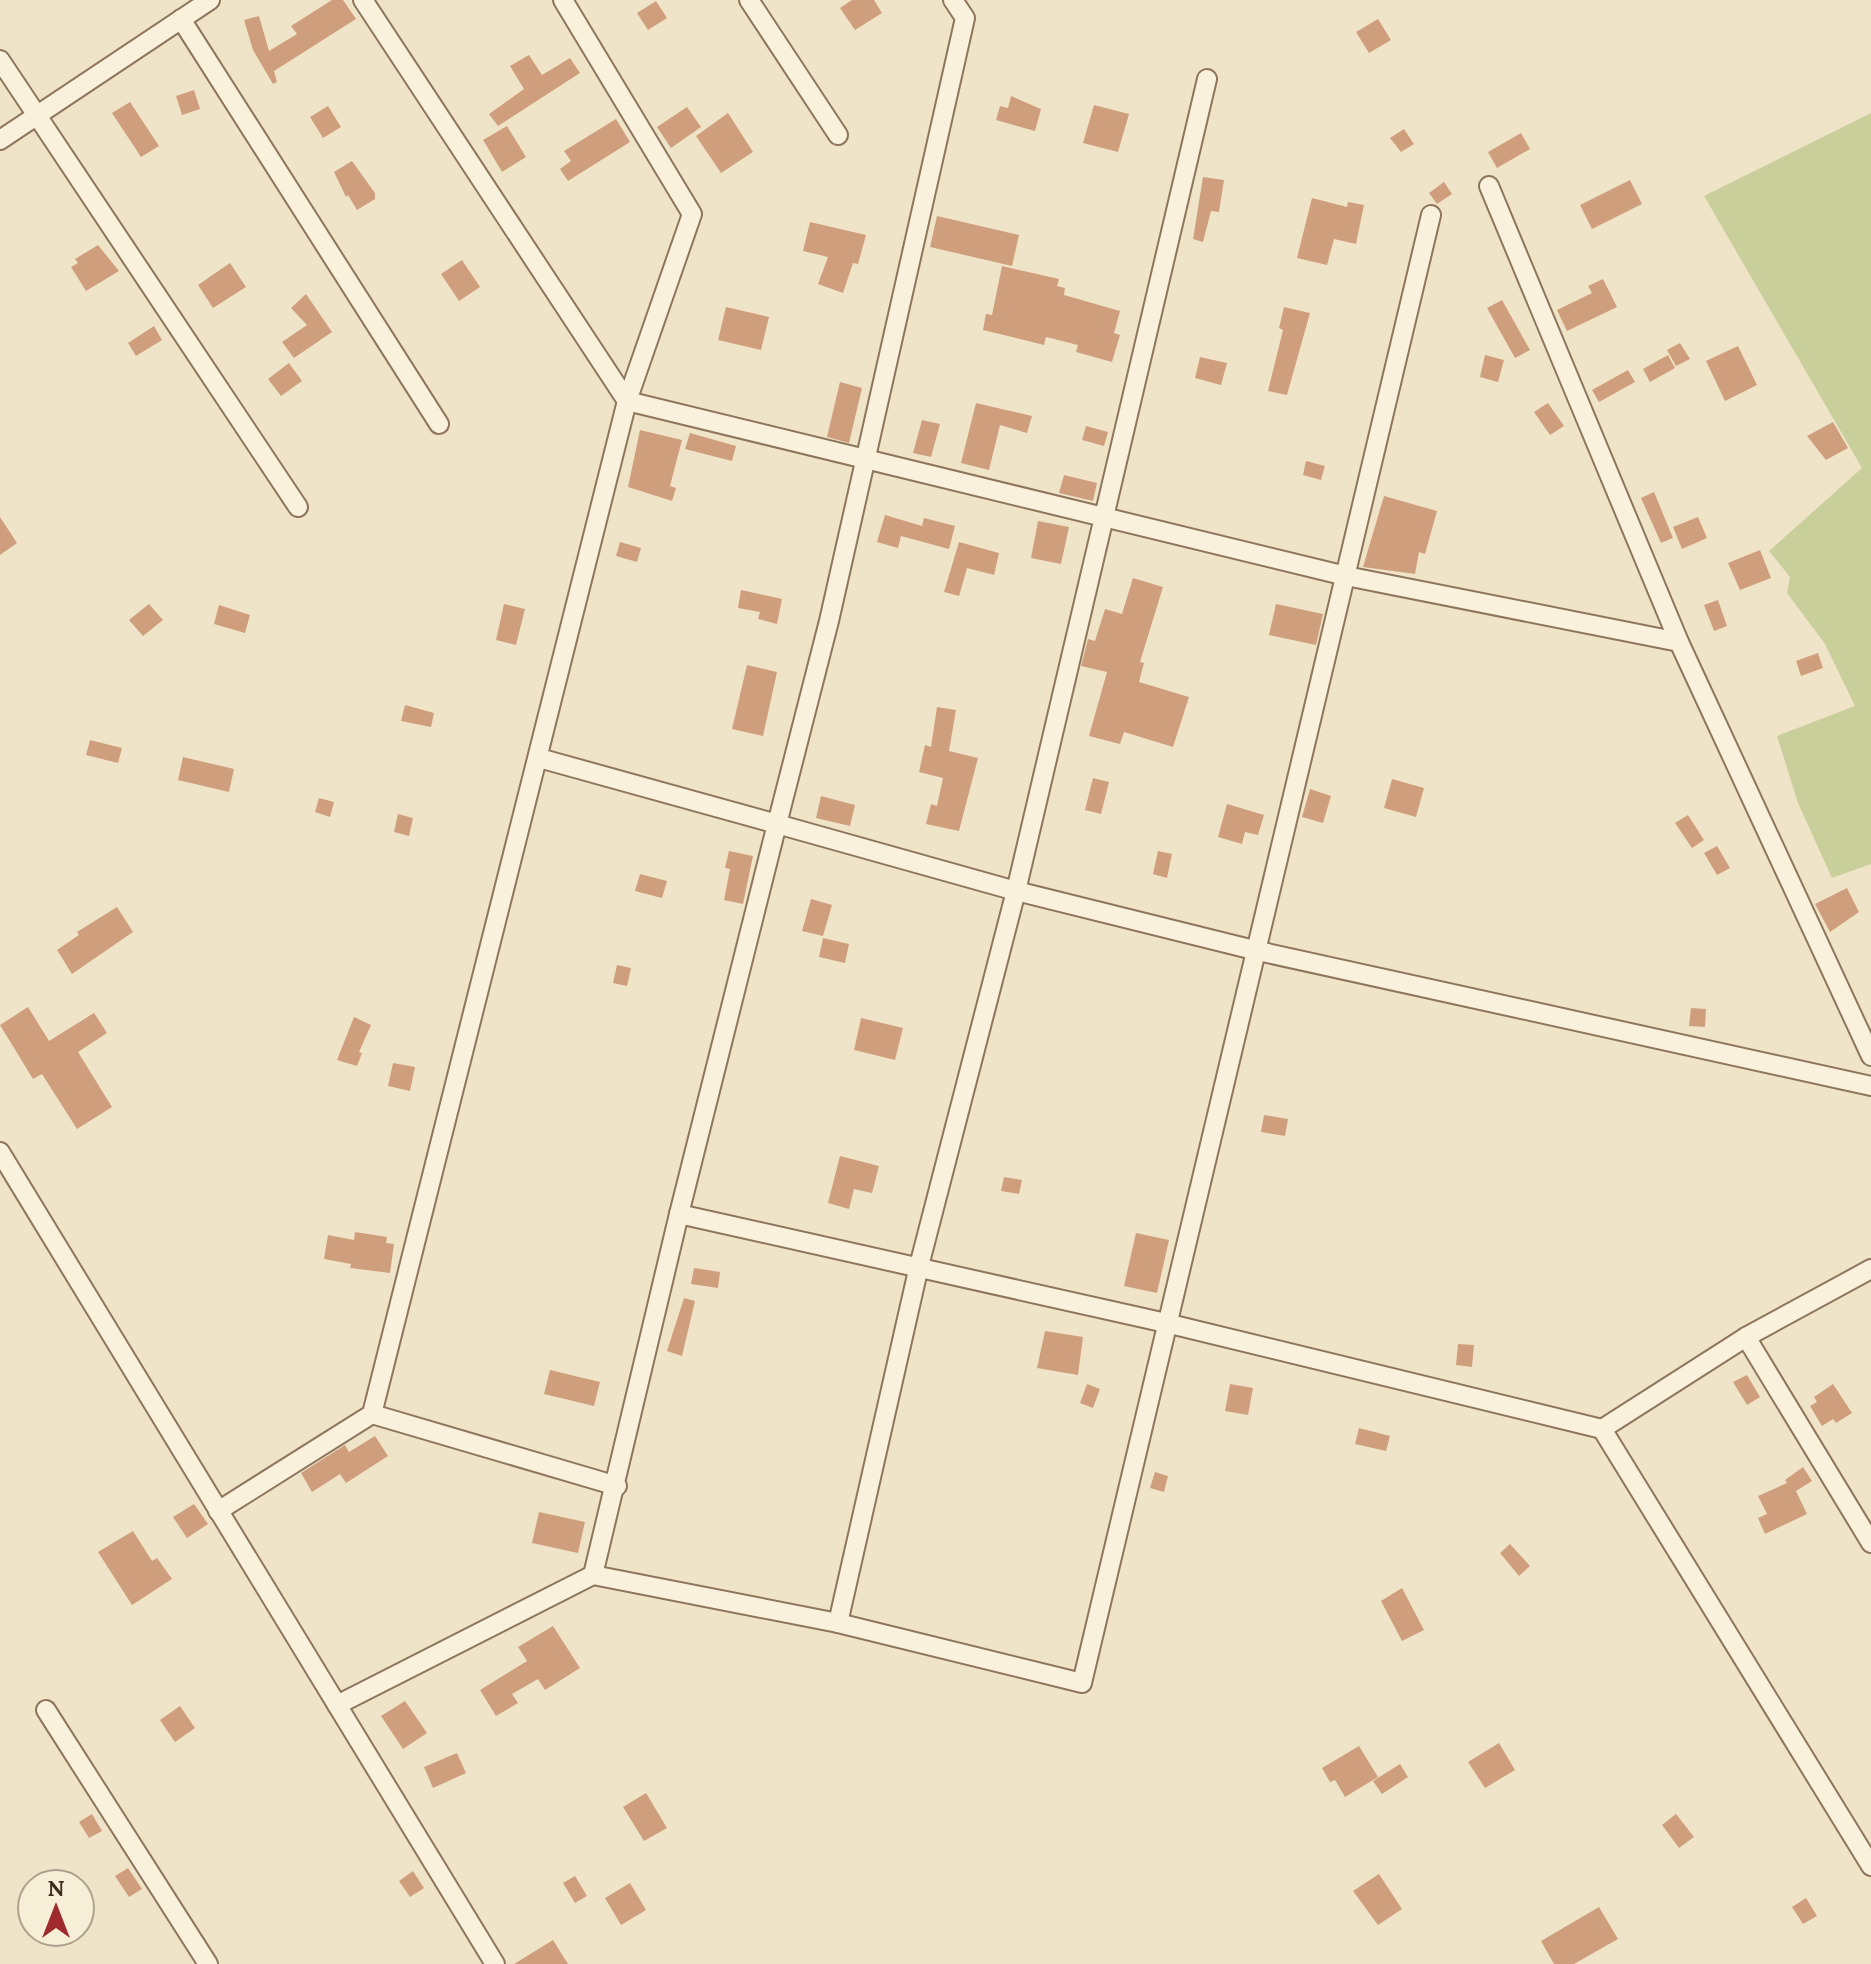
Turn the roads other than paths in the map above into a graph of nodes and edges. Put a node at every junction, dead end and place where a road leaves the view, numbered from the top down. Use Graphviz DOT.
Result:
graph roads {
  1 [pos="210,0"];
  2 [pos="363,0"];
  3 [pos="563,0"];
  4 [pos="749,0"];
  5 [pos="953,0"];
  6 [pos="181,19"];
  7 [pos="0,60"];
  8 [pos="1207,79"];
  9 [pos="36,116"];
  10 [pos="838,135"];
  11 [pos="0,140"];
  12 [pos="1489,186"];
  13 [pos="1431,215"];
  14 [pos="627,401"];
  15 [pos="439,424"];
  16 [pos="866,457"];
  17 [pos="298,507"];
  18 [pos="1102,518"];
  19 [pos="1346,576"];
  20 [pos="1679,642"];
  21 [pos="539,758"];
  22 [pos="777,824"];
  23 [pos="1016,891"];
  24 [pos="1258,951"];
  25 [pos="1871,1056"];
  26 [pos="1871,1086"];
  27 [pos="0,1152"];
  28 [pos="679,1214"];
  29 [pos="919,1266"];
  30 [pos="1871,1269"];
  31 [pos="1166,1323"];
  32 [pos="1746,1337"];
  33 [pos="372,1414"];
  34 [pos="1602,1429"];
  35 [pos="617,1486"];
  36 [pos="218,1511"];
  37 [pos="1871,1543"];
  38 [pos="593,1575"];
  39 [pos="838,1623"];
  40 [pos="337,1705"];
  41 [pos="46,1710"];
  42 [pos="1871,1866"];
  43 [pos="208,1964"];
  44 [pos="495,1964"];
  1 -- 6 [label="street"];
  2 -- 14 [label="street"];
  3 -- 14 [label="street"];
  4 -- 10 [label="street"];
  5 -- 16 [label="street"];
  6 -- 9 [label="street"];
  6 -- 15 [label="street"];
  7 -- 9 [label="street"];
  8 -- 18 [label="street"];
  9 -- 11 [label="street"];
  9 -- 17 [label="street"];
  12 -- 20 [label="street"];
  13 -- 19 [label="street"];
  14 -- 16 [label="street"];
  14 -- 21 [label="street"];
  16 -- 18 [label="street"];
  16 -- 22 [label="street"];
  18 -- 19 [label="street"];
  18 -- 23 [label="street"];
  19 -- 20 [label="street"];
  19 -- 24 [label="street"];
  20 -- 25 [label="street"];
  21 -- 22 [label="street"];
  21 -- 33 [label="street"];
  22 -- 23 [label="street"];
  22 -- 28 [label="street"];
  23 -- 24 [label="street"];
  23 -- 29 [label="street"];
  24 -- 26 [label="street"];
  24 -- 31 [label="street"];
  27 -- 36 [label="street"];
  28 -- 29 [label="street"];
  28 -- 35 [label="street"];
  29 -- 31 [label="street"];
  29 -- 39 [label="street"];
  30 -- 32 [label="street"];
  31 -- 34 [label="street"];
  31 -- 39 [label="street"];
  32 -- 34 [label="street"];
  32 -- 37 [label="street"];
  33 -- 35 [label="street"];
  33 -- 36 [label="street"];
  34 -- 42 [label="street"];
  35 -- 38 [label="street"];
  36 -- 40 [label="street"];
  38 -- 39 [label="street"];
  38 -- 40 [label="street"];
  40 -- 44 [label="street"];
  41 -- 43 [label="street"];
}
